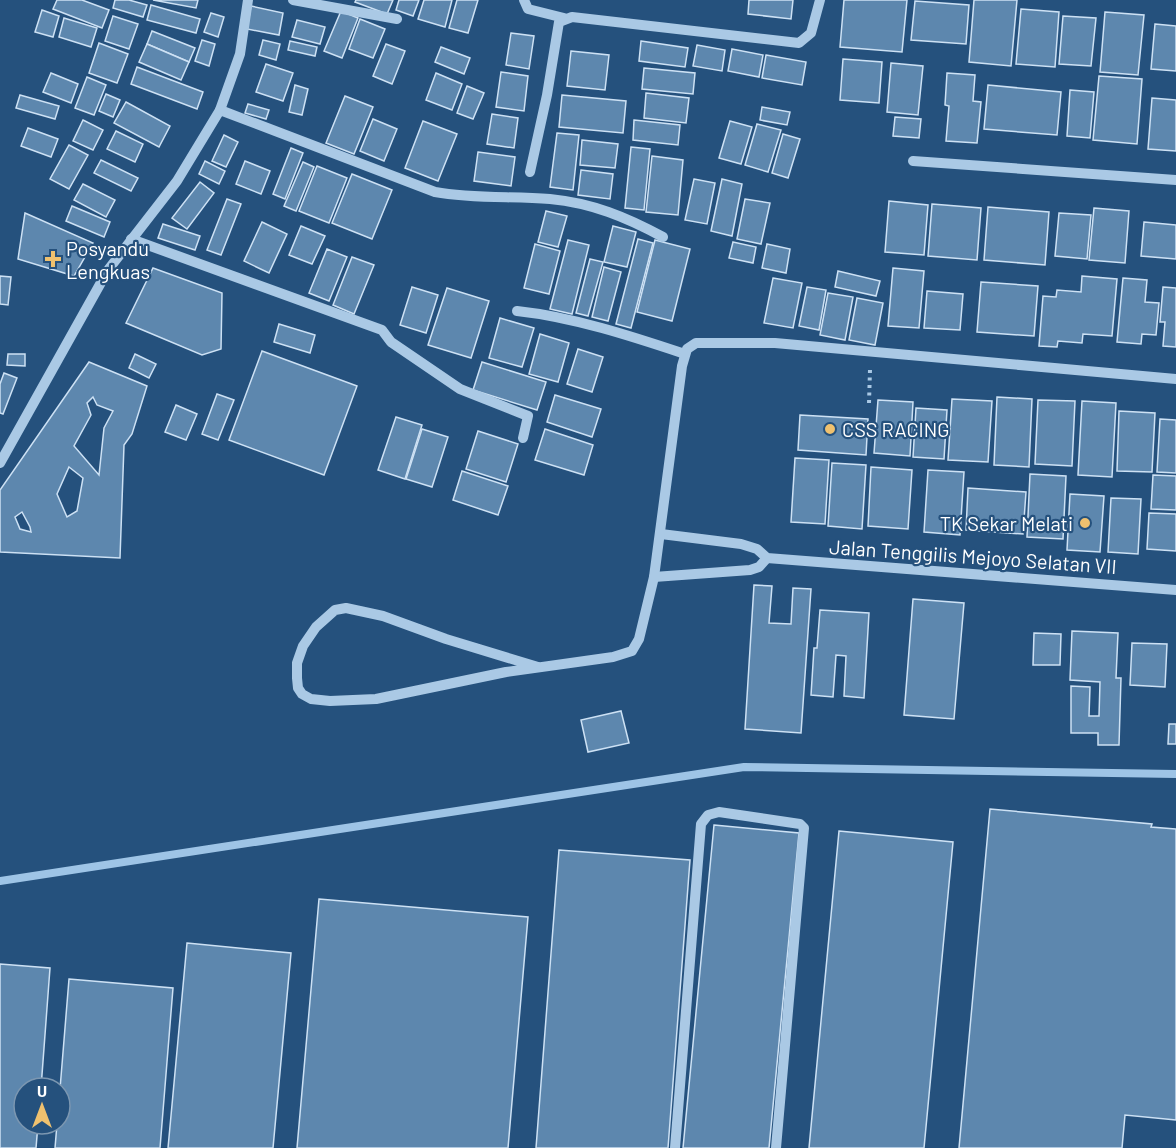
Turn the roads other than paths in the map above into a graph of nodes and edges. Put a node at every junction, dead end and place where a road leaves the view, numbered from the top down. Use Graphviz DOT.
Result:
graph roads {
  1 [pos="248,0"];
  2 [pos="293,0"];
  3 [pos="524,0"];
  4 [pos="820,0"];
  5 [pos="564,18"];
  6 [pos="397,19"];
  7 [pos="220,110"];
  8 [pos="914,160"];
  9 [pos="530,172"];
  10 [pos="1176,180"];
  11 [pos="663,237"];
  12 [pos="131,239"];
  13 [pos="517,311"];
  14 [pos="685,354"];
  15 [pos="1176,380"];
  16 [pos="523,438"];
  17 [pos="0,463"];
  18 [pos="661,534"];
  19 [pos="768,558"];
  20 [pos="654,577"];
  21 [pos="1176,590"];
  22 [pos="538,667"];
  23 [pos="675,1148"];
  24 [pos="776,1148"];
  1 -- 7 [label="street"];
  2 -- 6 [label="street"];
  3 -- 5 [label="street"];
  4 -- 5 [label="street"];
  5 -- 9 [label="street"];
  7 -- 11 [label="street"];
  7 -- 12 [label="street"];
  8 -- 10 [label="street"];
  12 -- 16 [label="street"];
  12 -- 17 [label="street"];
  13 -- 14 [label="street"];
  14 -- 15 [label="street"];
  14 -- 18 [label="street"];
  18 -- 19 [label="street, Jalan Tenggilis Mejoyo Selatan VII"];
  18 -- 20 [label="street"];
  19 -- 20 [label="street"];
  19 -- 21 [label="street, Jalan Tenggilis Mejoyo Selatan VII"];
  20 -- 22 [label="street"];
  22 -- 22 [label="street"];
  23 -- 24 [label="street"];
}
